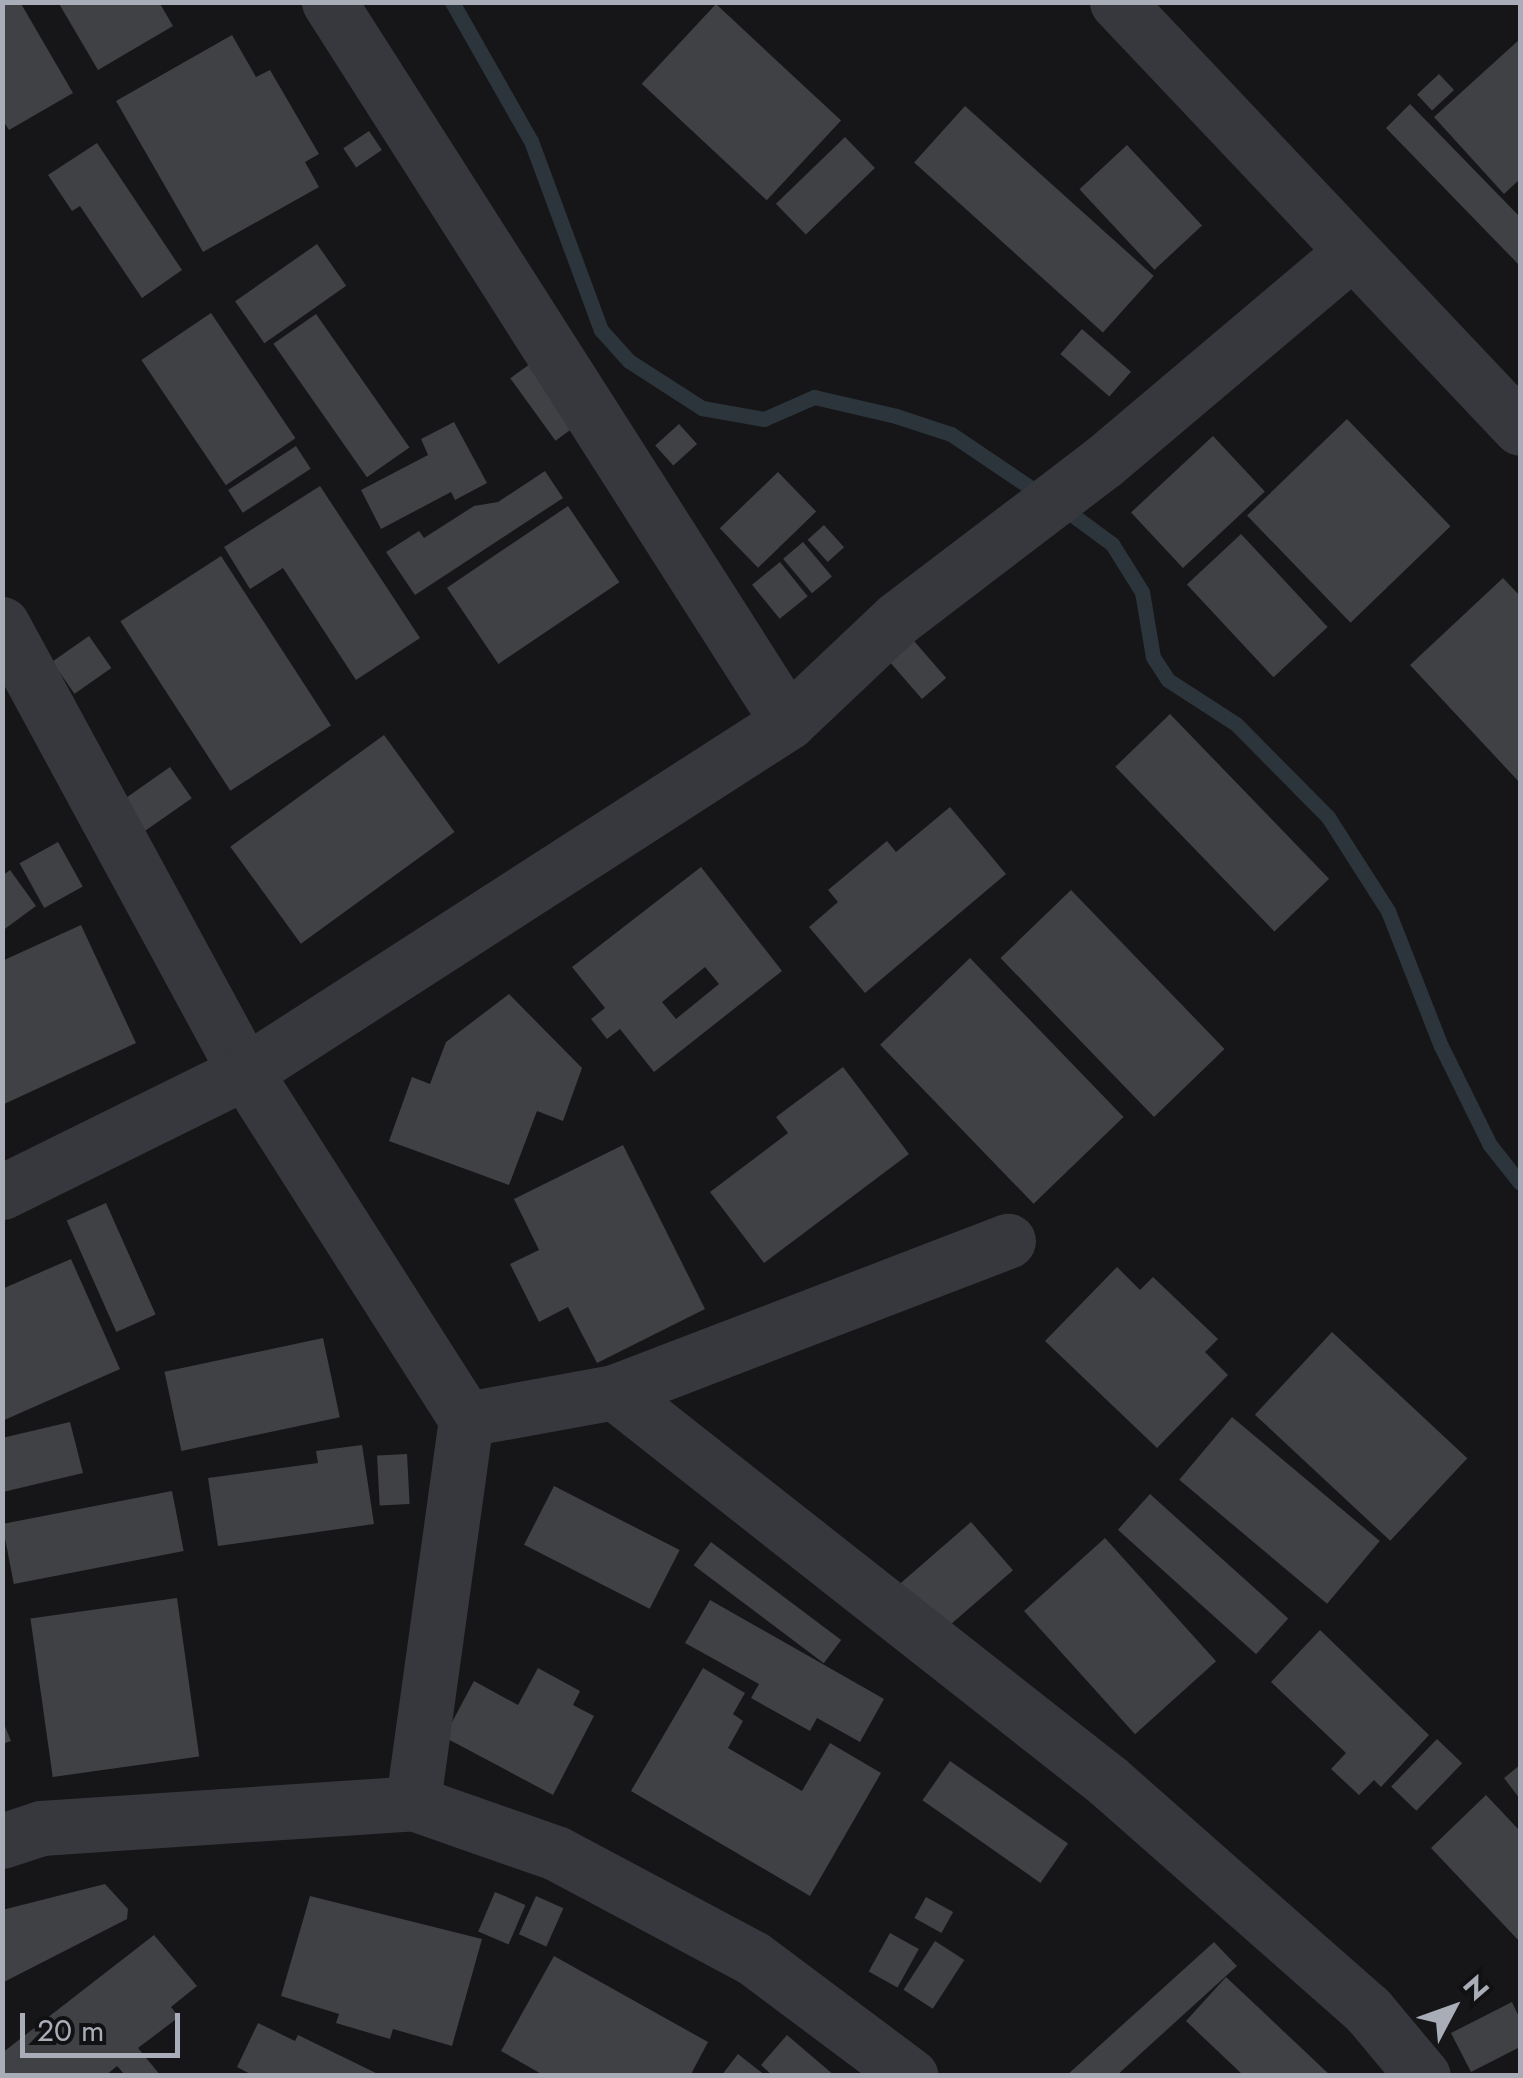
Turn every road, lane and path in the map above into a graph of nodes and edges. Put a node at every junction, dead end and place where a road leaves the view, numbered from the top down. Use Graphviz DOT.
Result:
graph roads {
  1 [pos="329,2"];
  2 [pos="1117,2"];
  3 [pos="1352,252"];
  4 [pos="1520,428"];
  5 [pos="2,624"];
  6 [pos="788,722"];
  7 [pos="246,1072"];
  8 [pos="2,1192"];
  9 [pos="1008,1242"];
  10 [pos="614,1392"];
  11 [pos="466,1419"];
  12 [pos="413,1803"];
  13 [pos="2,1841"];
  14 [pos="911,2076"];
  15 [pos="1423,2076"];
  1 -- 6 [label="street"];
  2 -- 3 [label="street"];
  3 -- 4 [label="street"];
  3 -- 6 [label="street"];
  5 -- 7 [label="street"];
  6 -- 7 [label="street"];
  7 -- 8 [label="street"];
  7 -- 11 [label="street"];
  9 -- 10 [label="street"];
  10 -- 11 [label="street"];
  10 -- 15 [label="street"];
  11 -- 12 [label="street"];
  12 -- 13 [label="street"];
  12 -- 14 [label="street"];
}
